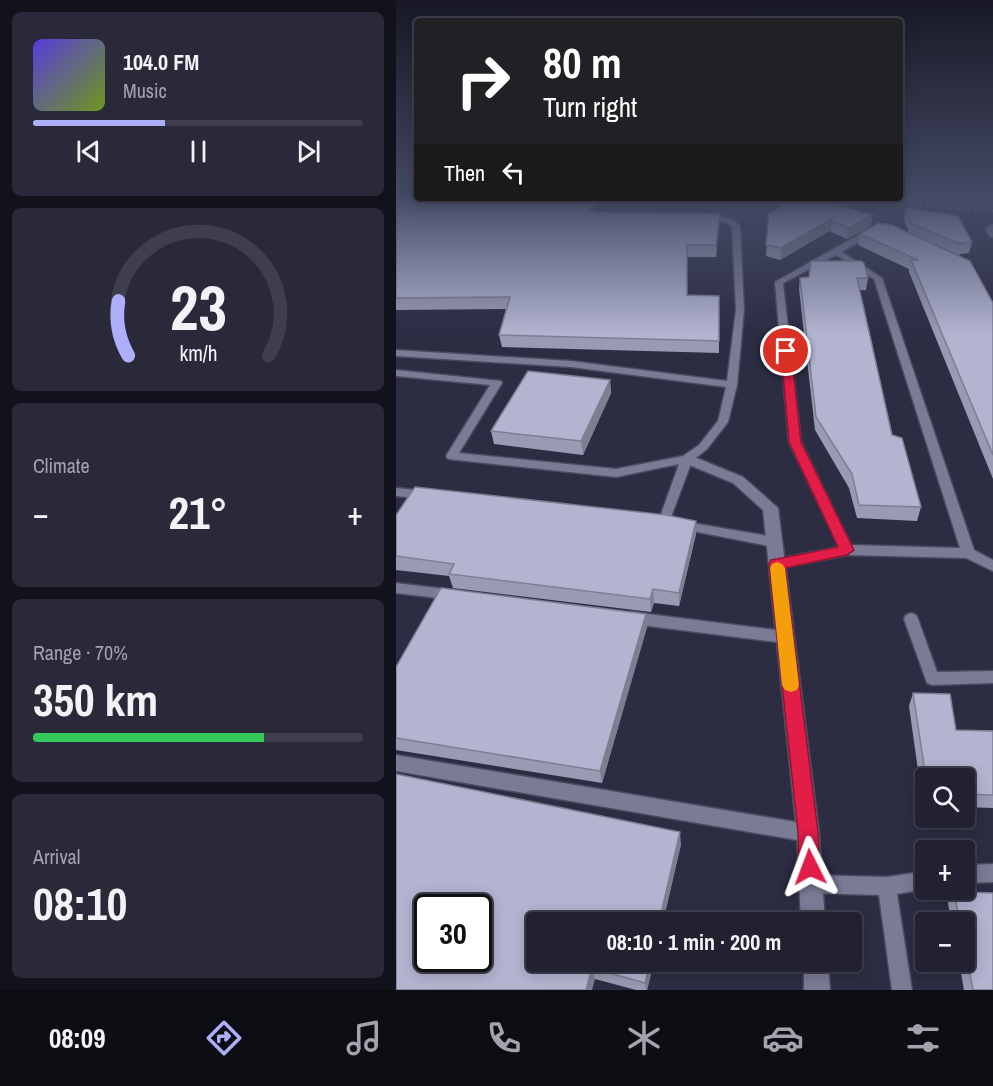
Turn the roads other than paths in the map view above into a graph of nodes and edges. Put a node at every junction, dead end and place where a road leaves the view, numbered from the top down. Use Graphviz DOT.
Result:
graph roads {
  1 [pos="737,242"];
  2 [pos="853,242"];
  3 [pos="836,252"];
  4 [pos="396,353"];
  5 [pos="396,372"];
  6 [pos="732,385"];
  7 [pos="687,459"];
  8 [pos="396,492"];
  9 [pos="443,497"];
  10 [pos="641,519"];
  11 [pos="664,522"];
  12 [pos="774,542"];
  13 [pos="847,550"];
  14 [pos="968,553"];
  15 [pos="777,564"];
  16 [pos="993,566"];
  17 [pos="396,588"];
  18 [pos="464,597"];
  19 [pos="619,616"];
  20 [pos="911,619"];
  21 [pos="785,637"];
  22 [pos="993,677"];
  23 [pos="396,763"];
  24 [pos="808,832"];
  25 [pos="993,873"];
  26 [pos="975,874"];
  27 [pos="915,882"];
  28 [pos="811,884"];
  29 [pos="887,886"];
  30 [pos="812,912"];
  31 [pos="816,972"];
  32 [pos="817,990"];
  33 [pos="902,990"];
  1 -- 6 [label="lane"];
  2 -- 3 [label="lane"];
  3 -- 13 [label="lane"];
  3 -- 14 [label="lane"];
  4 -- 6 [label="lane"];
  5 -- 7 [label="lane"];
  6 -- 7 [label="lane"];
  7 -- 11 [label="lane"];
  7 -- 12 [label="street"];
  8 -- 9 [label="lane"];
  10 -- 11 [label="lane"];
  11 -- 12 [label="lane"];
  12 -- 15 [label="street"];
  13 -- 14 [label="lane"];
  13 -- 15 [label="lane"];
  14 -- 16 [label="lane"];
  15 -- 21 [label="street"];
  17 -- 18 [label="lane"];
  19 -- 21 [label="lane"];
  20 -- 22 [label="lane"];
  21 -- 24 [label="street"];
  23 -- 24 [label="lane"];
  24 -- 28 [label="street"];
  25 -- 26 [label="lane"];
  27 -- 29 [label="lane"];
  28 -- 29 [label="lane"];
  28 -- 30 [label="street"];
  29 -- 33 [label="lane"];
  31 -- 32 [label="street"];
}
